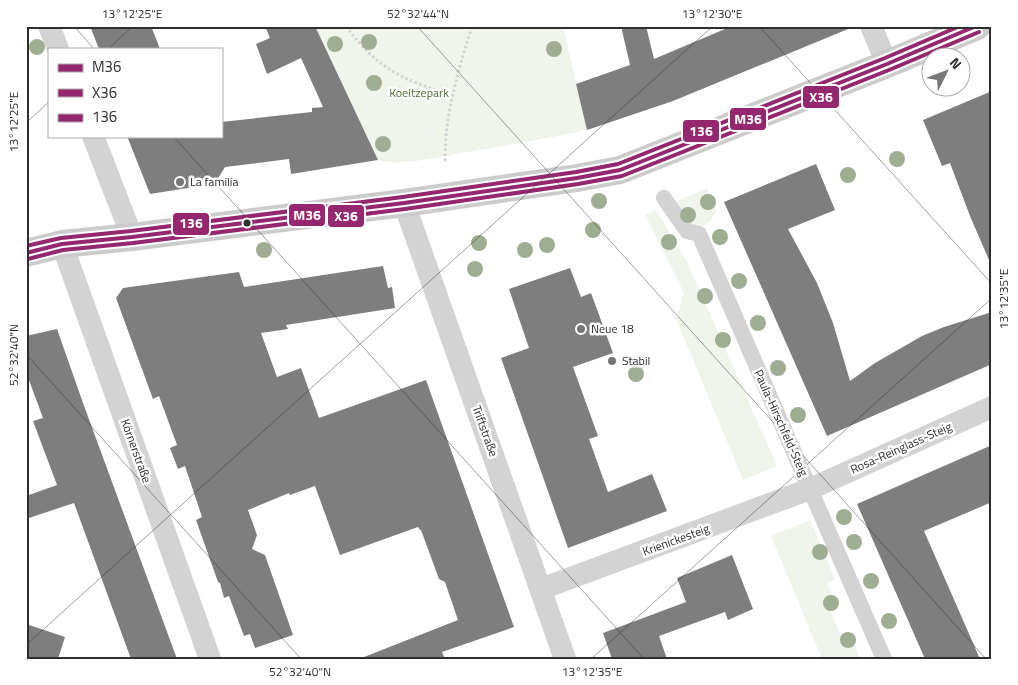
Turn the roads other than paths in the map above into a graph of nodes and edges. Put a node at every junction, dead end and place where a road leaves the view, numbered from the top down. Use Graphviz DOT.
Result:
graph roads {
  1 [pos="49,26"];
  2 [pos="870,26"];
  3 [pos="977,26"];
  4 [pos="58,48"];
  5 [pos="887,64"];
  6 [pos="94,138"];
  7 [pos="664,198"];
  8 [pos="404,203"];
  9 [pos="132,237"];
  10 [pos="62,244"];
  11 [pos="26,253"];
  12 [pos="992,408"];
  13 [pos="810,489"];
  14 [pos="541,589"];
  15 [pos="562,658"];
  16 [pos="210,659"];
  17 [pos="884,659"];
  1 -- 4 [label="street"];
  2 -- 5 [label="street"];
  3 -- 5 [label="main road"];
  5 -- 8 [label="main road"];
  6 -- 9 [label="street"];
  7 -- 13 [label="street, Paula-Hirschfeld-Steig"];
  8 -- 9 [label="main road"];
  8 -- 14 [label="street, Triftstraße"];
  9 -- 10 [label="main road"];
  10 -- 11 [label="main road"];
  10 -- 16 [label="street, Körnerstraße"];
  12 -- 13 [label="street, Rosa-Reinglass-Steig"];
  13 -- 14 [label="street, Krienickesteig"];
  13 -- 17 [label="street, Paula-Hirschfeld-Steig"];
  14 -- 15 [label="street, Triftstraße"];
}
